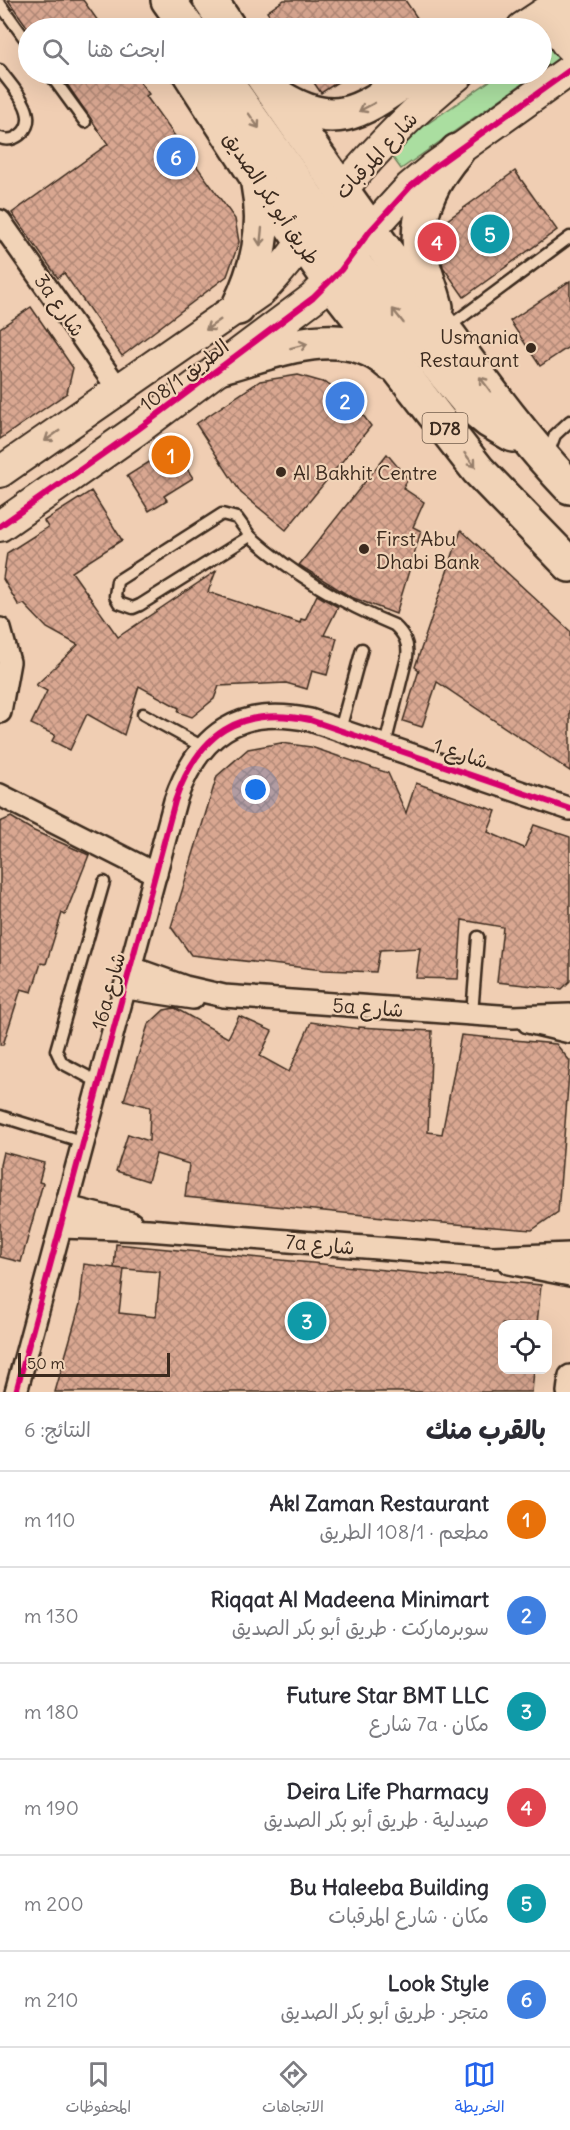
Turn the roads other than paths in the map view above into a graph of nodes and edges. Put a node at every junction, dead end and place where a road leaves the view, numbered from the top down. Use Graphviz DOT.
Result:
graph roads {
  1 [pos="143,0"];
  2 [pos="168,0"];
  3 [pos="210,0"];
  4 [pos="564,0"];
  5 [pos="0,4"];
  6 [pos="570,6"];
  7 [pos="155,18"];
  8 [pos="181,18"];
  9 [pos="223,18"];
  10 [pos="537,18"];
  11 [pos="18,29"];
  12 [pos="570,47"];
  13 [pos="0,70"];
  14 [pos="570,70"];
  15 [pos="552,83"];
  16 [pos="57,84"];
  17 [pos="196,84"];
  18 [pos="227,84"];
  19 [pos="268,84"];
  20 [pos="401,84"];
  21 [pos="448,84"];
  22 [pos="550,84"];
  23 [pos="85,122"];
  24 [pos="0,138"];
  25 [pos="457,151"];
  26 [pos="258,179"];
  27 [pos="341,191"];
  28 [pos="321,217"];
  29 [pos="0,221"];
  30 [pos="370,231"];
  31 [pos="570,237"];
  32 [pos="302,244"];
  33 [pos="341,270"];
  34 [pos="238,308"];
  35 [pos="443,328"];
  36 [pos="222,366"];
  37 [pos="406,379"];
  38 [pos="119,390"];
  39 [pos="570,421"];
  40 [pos="538,453"];
  41 [pos="0,472"];
  42 [pos="570,487"];
  43 [pos="0,517"];
  44 [pos="0,526"];
  45 [pos="250,536"];
  46 [pos="570,564"];
  47 [pos="0,629"];
  48 [pos="362,649"];
  49 [pos="1,703"];
  50 [pos="143,714"];
  51 [pos="340,730"];
  52 [pos="385,745"];
  53 [pos="203,747"];
  54 [pos="0,795"];
  55 [pos="570,808"];
  56 [pos="156,874"];
  57 [pos="104,882"];
  58 [pos="478,936"];
  59 [pos="130,978"];
  60 [pos="472,1014"];
  61 [pos="570,1015"];
  62 [pos="513,1017"];
  63 [pos="570,1032"];
  64 [pos="101,1083"];
  65 [pos="0,1116"];
  66 [pos="84,1142"];
  67 [pos="67,1207"];
  68 [pos="61,1227"];
  69 [pos="148,1230"];
  70 [pos="570,1254"];
  71 [pos="492,1257"];
  72 [pos="570,1275"];
  73 [pos="570,1376"];
  74 [pos="16,1392"];
  75 [pos="568,1392"];
  1 -- 7 [label="main road"];
  2 -- 8 [label="main road"];
  3 -- 9 [label="main road"];
  4 -- 10 [label="street"];
  5 -- 11 [label="lane"];
  6 -- 12 [label="street"];
  13 -- 24 [label="lane"];
  14 -- 15 [label="street"];
  16 -- 23 [label="lane"];
  17 -- 26 [label="main road, طريق أبو بكر الصديق / D78"];
  18 -- 28 [label="main road, one-way"];
  20 -- 19 [label="main road, one-way"];
  19 -- 27 [label="main road"];
  21 -- 27 [label="street, شارع المرقبات"];
  22 -- 25 [label="street"];
  25 -- 30 [label="street"];
  25 -- 35 [label="main road"];
  26 -- 32 [label="main road, طريق أبو بكر الصديق / D78"];
  26 -- 34 [label="main road, one-way"];
  27 -- 28 [label="street, شارع المرقبات"];
  27 -- 30 [label="main road"];
  28 -- 30 [label="main road"];
  28 -- 32 [label="street, شارع المرقبات"];
  29 -- 38 [label="street, 3a شارع"];
  30 -- 33 [label="street, 108/1 الطريق"];
  30 -- 35 [label="main road"];
  31 -- 35 [label="lane"];
  32 -- 33 [label="main road, طريق أبو بكر الصديق / D78"];
  32 -- 34 [label="street, 108/1 الطريق"];
  33 -- 36 [label="street, 108/1 الطريق"];
  33 -- 37 [label="main road, طريق أبو بكر الصديق / D78"];
  40 -- 33 [label="main road, one-way"];
  34 -- 38 [label="street, 108/1 الطريق, one-way"];
  40 -- 35 [label="main road, one-way"];
  36 -- 37 [label="main road, one-way"];
  36 -- 44 [label="street, 108/1 الطريق"];
  37 -- 46 [label="main road, طريق أبو بكر الصديق / D78, one-way"];
  38 -- 41 [label="street, 108/1 الطريق, one-way"];
  38 -- 43 [label="street"];
  39 -- 40 [label="lane"];
  40 -- 42 [label="main road"];
  45 -- 45 [label="lane"];
  45 -- 52 [label="lane"];
  47 -- 49 [label="street"];
  48 -- 51 [label="lane"];
  50 -- 53 [label="lane"];
  51 -- 52 [label="street, شارع 1"];
  51 -- 53 [label="street, 16a شارع"];
  52 -- 55 [label="street, شارع 1"];
  53 -- 56 [label="street, 16a شارع"];
  54 -- 56 [label="street"];
  56 -- 59 [label="street, 16a شارع"];
  57 -- 64 [label="lane"];
  58 -- 60 [label="lane"];
  59 -- 60 [label="street, 5a شارع"];
  59 -- 64 [label="street, 16a شارع"];
  60 -- 62 [label="street, 5a شارع"];
  61 -- 62 [label="street, 5a شارع"];
  62 -- 63 [label="street, 5a شارع"];
  64 -- 66 [label="street, 16a شارع"];
  65 -- 66 [label="lane"];
  66 -- 67 [label="street, 16a شارع"];
  67 -- 68 [label="street, 16a شارع"];
  67 -- 69 [label="street, 7a شارع"];
  68 -- 69 [label="street, 7a شارع"];
  68 -- 74 [label="street, 16a شارع"];
  69 -- 71 [label="street, 7a شارع"];
  70 -- 71 [label="street, 7a شارع"];
  71 -- 72 [label="street, 7a شارع"];
  73 -- 75 [label="street"];
}
